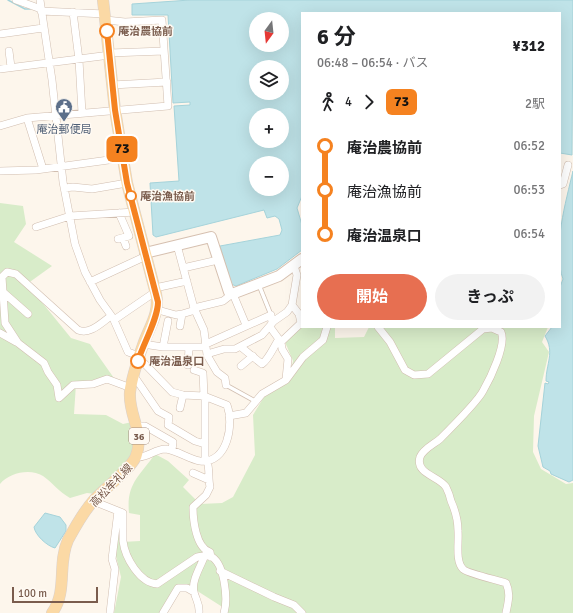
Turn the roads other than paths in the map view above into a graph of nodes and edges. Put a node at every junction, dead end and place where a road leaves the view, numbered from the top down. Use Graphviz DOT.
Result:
graph roads {
  1 [pos="16,0"];
  2 [pos="40,0"];
  3 [pos="103,0"];
  4 [pos="41,10"];
  5 [pos="73,12"];
  6 [pos="106,17"];
  7 [pos="43,28"];
  8 [pos="0,34"];
  9 [pos="8,51"];
  10 [pos="164,51"];
  11 [pos="110,54"];
  12 [pos="78,58"];
  13 [pos="49,61"];
  14 [pos="11,67"];
  15 [pos="0,69"];
  16 [pos="167,82"];
  17 [pos="112,85"];
  18 [pos="115,110"];
  19 [pos="82,113"];
  20 [pos="55,115"];
  21 [pos="27,118"];
  22 [pos="0,119"];
  23 [pos="3,125"];
  24 [pos="123,158"];
  25 [pos="568,165"];
  26 [pos="61,167"];
  27 [pos="44,169"];
  28 [pos="0,171"];
  29 [pos="127,183"];
  30 [pos="561,185"];
  31 [pos="65,188"];
  32 [pos="135,212"];
  33 [pos="119,213"];
  34 [pos="70,216"];
  35 [pos="36,227"];
  36 [pos="126,246"];
  37 [pos="177,246"];
  38 [pos="146,255"];
  39 [pos="218,260"];
  40 [pos="301,260"];
  41 [pos="294,266"];
  42 [pos="183,268"];
  43 [pos="187,281"];
  44 [pos="90,282"];
  45 [pos="258,284"];
  46 [pos="155,290"];
  47 [pos="3,292"];
  48 [pos="232,294"];
  49 [pos="292,305"];
  50 [pos="194,308"];
  51 [pos="158,310"];
  52 [pos="28,314"];
  53 [pos="182,314"];
  54 [pos="271,315"];
  55 [pos="112,318"];
  56 [pos="168,321"];
  57 [pos="246,325"];
  58 [pos="180,326"];
  59 [pos="270,327"];
  60 [pos="327,328"];
  61 [pos="379,328"];
  62 [pos="492,328"];
  63 [pos="492,328"];
  64 [pos="0,333"];
  65 [pos="280,341"];
  66 [pos="18,343"];
  67 [pos="143,344"];
  68 [pos="163,347"];
  69 [pos="188,347"];
  70 [pos="241,347"];
  71 [pos="206,348"];
  72 [pos="253,356"];
  73 [pos="139,357"];
  74 [pos="241,366"];
  75 [pos="134,376"];
  76 [pos="286,380"];
  77 [pos="226,385"];
  78 [pos="131,388"];
  79 [pos="183,395"];
  80 [pos="204,396"];
  81 [pos="255,400"];
  82 [pos="180,408"];
  83 [pos="229,416"];
  84 [pos="137,426"];
  85 [pos="205,444"];
  86 [pos="172,450"];
  87 [pos="136,457"];
  88 [pos="206,461"];
  89 [pos="193,473"];
  90 [pos="209,480"];
  91 [pos="93,501"];
  92 [pos="118,511"];
  93 [pos="208,556"];
  94 [pos="220,571"];
  95 [pos="194,592"];
  96 [pos="52,613"];
  97 [pos="110,613"];
  98 [pos="163,613"];
  99 [pos="199,613"];
  100 [pos="224,613"];
  101 [pos="302,613"];
  102 [pos="506,613"];
  1 -- 4 [label="street"];
  2 -- 4 [label="street"];
  3 -- 6 [label="main road"];
  4 -- 5 [label="street"];
  4 -- 7 [label="street"];
  5 -- 6 [label="street"];
  5 -- 12 [label="street"];
  6 -- 10 [label="street"];
  6 -- 11 [label="main road"];
  7 -- 8 [label="street"];
  7 -- 13 [label="street"];
  9 -- 14 [label="street"];
  10 -- 11 [label="street"];
  10 -- 16 [label="street"];
  11 -- 12 [label="street"];
  11 -- 17 [label="main road"];
  12 -- 13 [label="street"];
  12 -- 19 [label="street"];
  13 -- 14 [label="street"];
  13 -- 20 [label="street"];
  14 -- 15 [label="street"];
  16 -- 17 [label="street"];
  16 -- 18 [label="street"];
  17 -- 18 [label="main road"];
  18 -- 19 [label="street"];
  18 -- 24 [label="main road"];
  19 -- 20 [label="street"];
  20 -- 21 [label="street"];
  20 -- 26 [label="street"];
  21 -- 23 [label="street"];
  21 -- 27 [label="street"];
  22 -- 23 [label="street"];
  24 -- 26 [label="street"];
  24 -- 29 [label="main road"];
  25 -- 30 [label="street"];
  26 -- 27 [label="street"];
  26 -- 31 [label="street"];
  27 -- 28 [label="street"];
  29 -- 31 [label="street"];
  29 -- 32 [label="main road"];
  31 -- 34 [label="street"];
  32 -- 33 [label="street"];
  32 -- 38 [label="main road"];
  33 -- 34 [label="street"];
  33 -- 36 [label="street"];
  34 -- 35 [label="street"];
  34 -- 44 [label="street"];
  37 -- 38 [label="street"];
  37 -- 39 [label="street"];
  37 -- 42 [label="street"];
  38 -- 44 [label="street"];
  38 -- 46 [label="main road"];
  39 -- 42 [label="street"];
  39 -- 48 [label="street"];
  40 -- 41 [label="street"];
  41 -- 45 [label="street"];
  41 -- 49 [label="street"];
  42 -- 43 [label="street"];
  43 -- 46 [label="street"];
  43 -- 50 [label="street"];
  44 -- 55 [label="street"];
  45 -- 48 [label="street"];
  45 -- 54 [label="lane"];
  46 -- 51 [label="main road"];
  46 -- 55 [label="street"];
  47 -- 52 [label="street"];
  47 -- 55 [label="street"];
  47 -- 66 [label="street"];
  48 -- 50 [label="street"];
  48 -- 57 [label="street"];
  49 -- 59 [label="street"];
  49 -- 65 [label="street"];
  50 -- 53 [label="street"];
  50 -- 71 [label="street"];
  51 -- 53 [label="street"];
  51 -- 67 [label="main road, 高松牟礼線 / 36"];
  53 -- 58 [label="street"];
  54 -- 57 [label="street"];
  54 -- 59 [label="street"];
  55 -- 73 [label="street"];
  56 -- 68 [label="street"];
  57 -- 71 [label="street"];
  59 -- 65 [label="street"];
  59 -- 70 [label="street"];
  60 -- 76 [label="street"];
  61 -- 62 [label="street"];
  63 -- 102 [label="street"];
  64 -- 66 [label="street"];
  65 -- 72 [label="street"];
  65 -- 76 [label="street"];
  66 -- 78 [label="street"];
  67 -- 68 [label="street"];
  67 -- 73 [label="main road, 高松牟礼線 / 36"];
  68 -- 69 [label="street"];
  69 -- 71 [label="street"];
  69 -- 80 [label="street"];
  70 -- 71 [label="street"];
  70 -- 72 [label="street"];
  71 -- 77 [label="street"];
  72 -- 74 [label="street"];
  73 -- 75 [label="main road, 高松牟礼線 / 36"];
  73 -- 79 [label="street"];
  75 -- 78 [label="main road, 高松牟礼線 / 36"];
  75 -- 85 [label="street"];
  76 -- 81 [label="street"];
  77 -- 81 [label="lane"];
  78 -- 84 [label="main road, 高松牟礼線 / 36"];
  79 -- 80 [label="street"];
  79 -- 82 [label="street"];
  80 -- 83 [label="street"];
  80 -- 85 [label="street"];
  81 -- 83 [label="street"];
  83 -- 88 [label="street"];
  84 -- 86 [label="street"];
  84 -- 87 [label="main road, 高松牟礼線 / 36"];
  85 -- 88 [label="street"];
  86 -- 87 [label="street"];
  86 -- 88 [label="street"];
  87 -- 91 [label="main road, 高松牟礼線 / 36"];
  88 -- 90 [label="street"];
  89 -- 90 [label="street"];
  90 -- 93 [label="street"];
  91 -- 92 [label="street"];
  91 -- 96 [label="main road, 高松牟礼線 / 36"];
  92 -- 93 [label="street"];
  92 -- 97 [label="street"];
  93 -- 94 [label="street"];
  93 -- 95 [label="street"];
  94 -- 100 [label="street"];
  94 -- 101 [label="street"];
  95 -- 98 [label="street"];
  95 -- 99 [label="street"];
}
